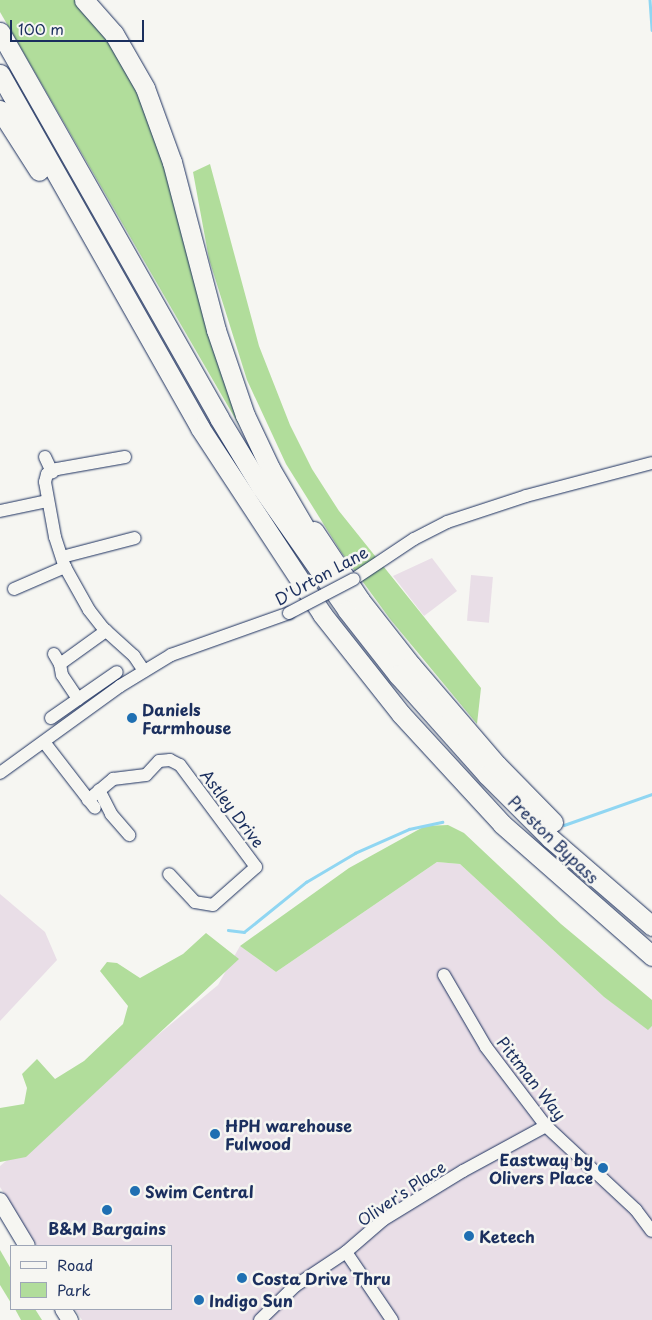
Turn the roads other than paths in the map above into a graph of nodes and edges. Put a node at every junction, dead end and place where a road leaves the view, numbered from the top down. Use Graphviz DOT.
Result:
graph roads {
  1 [pos="84,0"];
  2 [pos="0,32"];
  3 [pos="0,74"];
  4 [pos="0,110"];
  5 [pos="227,363"];
  6 [pos="45,457"];
  7 [pos="125,457"];
  8 [pos="652,463"];
  9 [pos="52,472"];
  10 [pos="48,501"];
  11 [pos="0,511"];
  12 [pos="135,538"];
  13 [pos="63,562"];
  14 [pos="14,589"];
  15 [pos="106,631"];
  16 [pos="144,671"];
  17 [pos="117,672"];
  18 [pos="78,699"];
  19 [pos="51,718"];
  20 [pos="44,742"];
  21 [pos="461,747"];
  22 [pos="0,772"];
  23 [pos="99,790"];
  24 [pos="129,835"];
  25 [pos="169,874"];
  26 [pos="652,914"];
  27 [pos="652,926"];
  28 [pos="652,956"];
  29 [pos="652,971"];
  30 [pos="444,975"];
  31 [pos="546,1126"];
  32 [pos="0,1201"];
  33 [pos="652,1231"];
  34 [pos="26,1245"];
  35 [pos="346,1252"];
  36 [pos="260,1320"];
  37 [pos="392,1320"];
  1 -- 5 [label="highway"];
  2 -- 21 [label="highway"];
  3 -- 28 [label="highway"];
  4 -- 29 [label="highway"];
  5 -- 21 [label="highway"];
  5 -- 26 [label="highway"];
  6 -- 9 [label="street"];
  7 -- 9 [label="street"];
  8 -- 16 [label="street, D'Urton Lane, bridge"];
  9 -- 10 [label="street"];
  10 -- 11 [label="street"];
  10 -- 13 [label="street"];
  12 -- 13 [label="street"];
  13 -- 14 [label="street"];
  13 -- 15 [label="street"];
  15 -- 16 [label="street"];
  15 -- 18 [label="street"];
  16 -- 20 [label="street, D'Urton Lane"];
  17 -- 18 [label="street"];
  18 -- 19 [label="street"];
  20 -- 22 [label="street, D'Urton Lane"];
  20 -- 23 [label="street, Astley Drive"];
  21 -- 27 [label="highway, Preston Bypass"];
  23 -- 24 [label="street"];
  23 -- 25 [label="street, Astley Drive"];
  30 -- 31 [label="street, Pittman Way"];
  31 -- 33 [label="street, Pittman Way"];
  31 -- 35 [label="street, Oliver's Place"];
  32 -- 34 [label="main road"];
  35 -- 36 [label="street, Oliver's Place"];
  35 -- 37 [label="street"];
}
